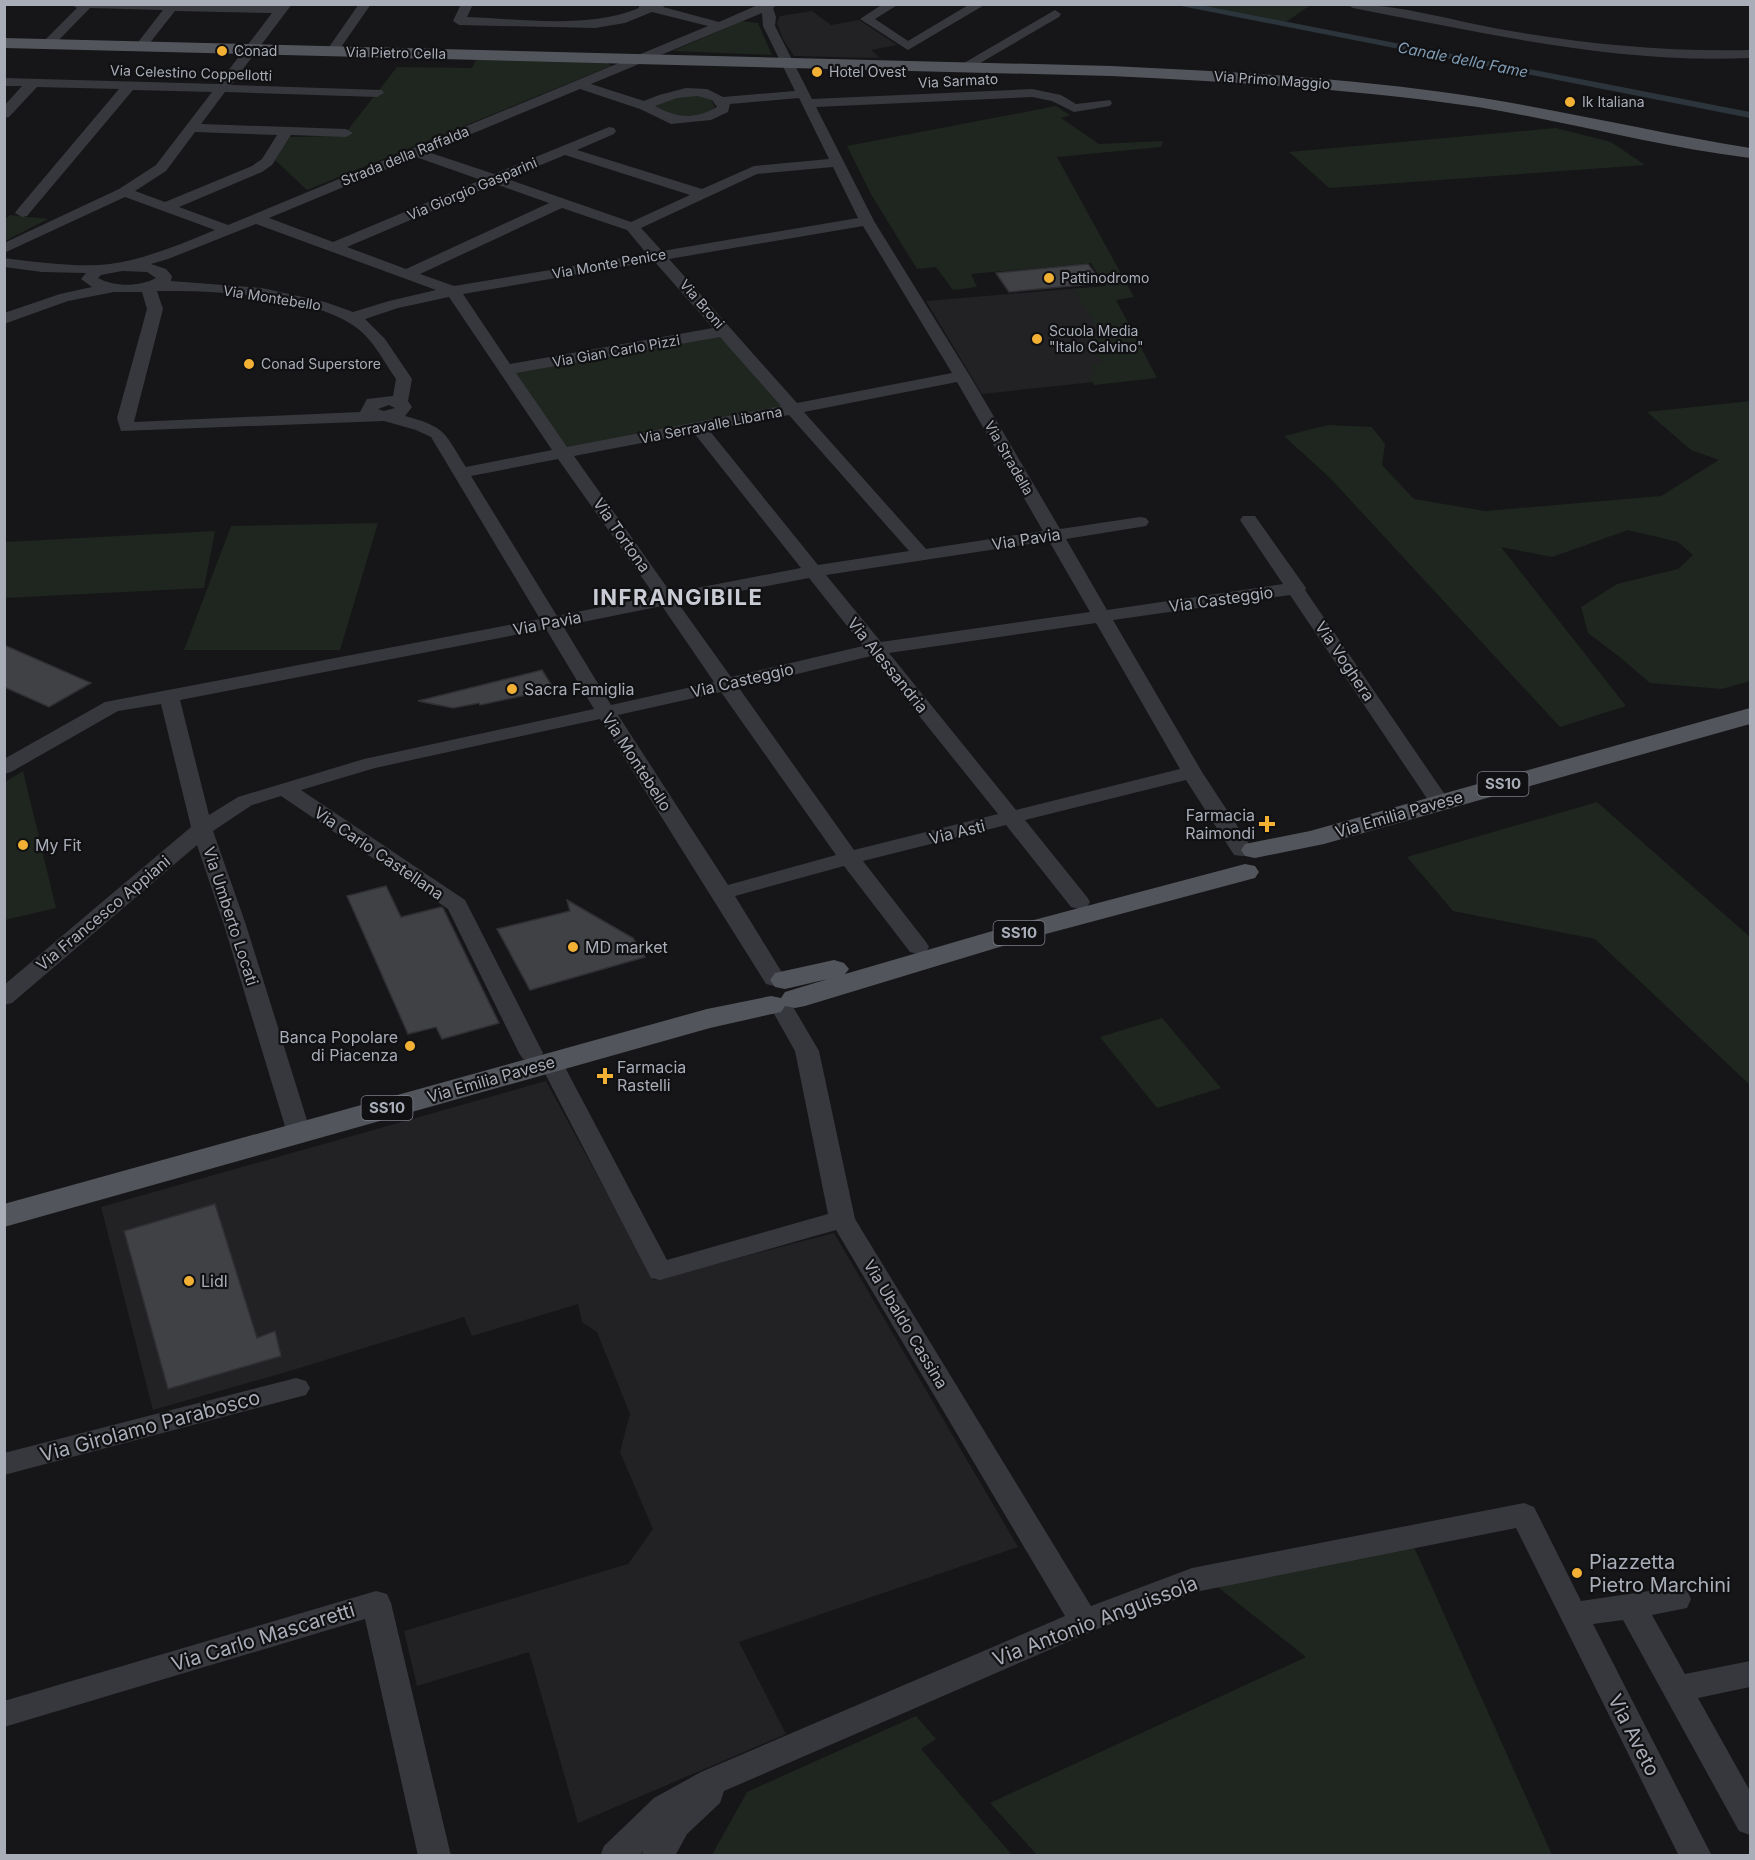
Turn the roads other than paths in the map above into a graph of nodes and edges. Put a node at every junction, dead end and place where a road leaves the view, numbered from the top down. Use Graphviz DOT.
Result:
graph roads {
  1 [pos="76,4"];
  2 [pos="365,4"];
  3 [pos="467,4"];
  4 [pos="640,4"];
  5 [pos="892,4"];
  6 [pos="980,4"];
  7 [pos="1353,4"];
  8 [pos="87,5"];
  9 [pos="174,5"];
  10 [pos="658,6"];
  11 [pos="769,6"];
  12 [pos="1375,6"];
  13 [pos="284,7"];
  14 [pos="1055,14"];
  15 [pos="741,17"];
  16 [pos="721,26"];
  17 [pos="769,26"];
  18 [pos="691,38"];
  19 [pos="4,41"];
  20 [pos="50,42"];
  21 [pos="143,44"];
  22 [pos="254,47"];
  23 [pos="335,47"];
  24 [pos="911,54"];
  25 [pos="1750,54"];
  26 [pos="647,57"];
  27 [pos="614,60"];
  28 [pos="787,60"];
  29 [pos="970,63"];
  30 [pos="4,82"];
  31 [pos="33,83"];
  32 [pos="579,84"];
  33 [pos="129,86"];
  34 [pos="222,88"];
  35 [pos="377,93"];
  36 [pos="806,99"];
  37 [pos="721,101"];
  38 [pos="1105,103"];
  39 [pos="645,106"];
  40 [pos="4,114"];
  41 [pos="192,128"];
  42 [pos="287,130"];
  43 [pos="609,131"];
  44 [pos="346,133"];
  45 [pos="1750,144"];
  46 [pos="564,150"];
  47 [pos="415,152"];
  48 [pos="1750,153"];
  49 [pos="837,162"];
  50 [pos="493,180"];
  51 [pos="124,192"];
  52 [pos="703,194"];
  53 [pos="561,203"];
  54 [pos="164,208"];
  55 [pos="4,211"];
  56 [pos="22,213"];
  57 [pos="255,218"];
  58 [pos="68,219"];
  59 [pos="867,221"];
  60 [pos="632,227"];
  61 [pos="228,230"];
  62 [pos="334,247"];
  63 [pos="4,249"];
  64 [pos="163,256"];
  65 [pos="660,256"];
  66 [pos="4,262"];
  67 [pos="42,267"];
  68 [pos="114,267"];
  69 [pos="407,274"];
  70 [pos="89,279"];
  71 [pos="154,283"];
  72 [pos="121,288"];
  73 [pos="453,291"];
  74 [pos="41,304"];
  75 [pos="352,318"];
  76 [pos="4,319"];
  77 [pos="725,331"];
  78 [pos="506,370"];
  79 [pos="962,376"];
  80 [pos="402,400"];
  81 [pos="794,409"];
  82 [pos="378,410"];
  83 [pos="422,426"];
  84 [pos="698,427"];
  85 [pos="565,453"];
  86 [pos="461,473"];
  87 [pos="1250,520"];
  88 [pos="1140,522"];
  89 [pos="1054,535"];
  90 [pos="922,555"];
  91 [pos="814,572"];
  92 [pos="1297,588"];
  93 [pos="668,600"];
  94 [pos="1102,616"];
  95 [pos="551,623"];
  96 [pos="875,649"];
  97 [pos="728,684"];
  98 [pos="169,696"];
  99 [pos="605,711"];
  100 [pos="1750,716"];
  101 [pos="1750,730"];
  102 [pos="8,762"];
  103 [pos="1192,772"];
  104 [pos="285,788"];
  105 [pos="1439,802"];
  106 [pos="1012,818"];
  107 [pos="202,829"];
  108 [pos="849,858"];
  109 [pos="1248,859"];
  110 [pos="722,893"];
  111 [pos="1079,902"];
  112 [pos="918,946"];
  113 [pos="777,992"];
  114 [pos="4,998"];
  115 [pos="541,1058"];
  116 [pos="296,1125"];
  117 [pos="4,1197"];
  118 [pos="4,1216"];
  119 [pos="842,1219"];
  120 [pos="296,1388"];
  121 [pos="4,1464"];
  122 [pos="1524,1515"];
  123 [pos="1676,1599"];
  124 [pos="1631,1606"];
  125 [pos="1573,1615"];
  126 [pos="1084,1621"];
  127 [pos="1750,1674"];
  128 [pos="1677,1689"];
  129 [pos="4,1714"];
  130 [pos="752,1764"];
  131 [pos="1750,1821"];
  132 [pos="435,1856"];
  133 [pos="616,1856"];
  134 [pos="657,1856"];
  135 [pos="1696,1856"];
  1 -- 8 [label="street"];
  2 -- 23 [label="street"];
  3 -- 10 [label="street"];
  4 -- 10 [label="street"];
  5 -- 24 [label="street"];
  6 -- 24 [label="street"];
  7 -- 12 [label="street"];
  8 -- 9 [label="street"];
  8 -- 20 [label="street"];
  9 -- 13 [label="street"];
  9 -- 21 [label="street"];
  10 -- 16 [label="street"];
  11 -- 15 [label="street"];
  11 -- 17 [label="street, Via Stradella"];
  12 -- 25 [label="street"];
  13 -- 22 [label="street"];
  14 -- 29 [label="street"];
  15 -- 16 [label="street"];
  15 -- 17 [label="street"];
  16 -- 18 [label="street"];
  17 -- 28 [label="street, Via Stradella"];
  18 -- 26 [label="street"];
  18 -- 27 [label="street, Strada della Raffalda"];
  19 -- 20 [label="main road, Via Pietro Cella"];
  20 -- 21 [label="main road, Via Pietro Cella"];
  21 -- 22 [label="main road, Via Pietro Cella"];
  22 -- 23 [label="main road, Via Pietro Cella"];
  22 -- 27 [label="main road, Via Pietro Cella"];
  22 -- 34 [label="street"];
  23 -- 27 [label="main road, Via Pietro Cella"];
  24 -- 28 [label="main road, Via Primo Maggio"];
  24 -- 29 [label="main road, Via Primo Maggio"];
  26 -- 27 [label="main road, Via Pietro Cella"];
  26 -- 28 [label="main road, Via Pietro Cella"];
  27 -- 32 [label="street, Strada della Raffalda"];
  28 -- 36 [label="street, Via Stradella"];
  28 -- 48 [label="main road, Via Primo Maggio"];
  29 -- 45 [label="main road, Via Primo Maggio"];
  30 -- 31 [label="street, Via Celestino Coppellotti"];
  31 -- 33 [label="street, Via Celestino Coppellotti"];
  31 -- 40 [label="street"];
  32 -- 39 [label="street"];
  32 -- 47 [label="street, Strada della Raffalda"];
  33 -- 34 [label="street, Via Celestino Coppellotti"];
  33 -- 56 [label="street"];
  34 -- 35 [label="street, Via Celestino Coppellotti"];
  34 -- 41 [label="street"];
  36 -- 37 [label="street, Via Sarmato"];
  36 -- 38 [label="street, Via Sarmato"];
  36 -- 49 [label="street, Via Stradella"];
  37 -- 39 [label="street"];
  37 -- 39 [label="street"];
  41 -- 42 [label="street"];
  41 -- 51 [label="street"];
  42 -- 44 [label="street"];
  42 -- 54 [label="street"];
  43 -- 46 [label="street, Via Giorgio Gasparini"];
  46 -- 50 [label="street, Via Giorgio Gasparini"];
  46 -- 52 [label="street"];
  47 -- 50 [label="street, Via Broni"];
  47 -- 57 [label="street, Strada della Raffalda"];
  49 -- 52 [label="street"];
  49 -- 59 [label="street, Via Stradella"];
  50 -- 53 [label="street, Via Broni"];
  50 -- 62 [label="street, Via Giorgio Gasparini"];
  51 -- 54 [label="street"];
  51 -- 58 [label="street"];
  52 -- 60 [label="street"];
  53 -- 60 [label="street, Via Broni"];
  53 -- 69 [label="street"];
  54 -- 61 [label="street"];
  55 -- 56 [label="street"];
  56 -- 58 [label="street"];
  57 -- 61 [label="street, Strada della Raffalda"];
  57 -- 62 [label="street"];
  58 -- 63 [label="street"];
  59 -- 65 [label="street, Via Monte Penice"];
  59 -- 79 [label="street, Via Stradella"];
  60 -- 65 [label="street, Via Broni"];
  61 -- 64 [label="street, Strada della Raffalda"];
  62 -- 69 [label="street"];
  64 -- 68 [label="street, Strada della Raffalda"];
  64 -- 71 [label="street"];
  65 -- 73 [label="street, Via Monte Penice"];
  65 -- 77 [label="street, Via Broni"];
  66 -- 67 [label="street"];
  67 -- 68 [label="street"];
  67 -- 70 [label="street"];
  68 -- 70 [label="street, Strada della Raffalda"];
  68 -- 71 [label="street"];
  69 -- 73 [label="street"];
  70 -- 72 [label="street"];
  70 -- 74 [label="street, Strada della Raffalda"];
  71 -- 72 [label="street"];
  71 -- 75 [label="street, Via Montebello"];
  71 -- 82 [label="street"];
  72 -- 74 [label="street, Strada della Raffalda"];
  73 -- 75 [label="street, Via Monte Penice"];
  73 -- 78 [label="street, Via Tortona"];
  74 -- 76 [label="street, Strada della Raffalda"];
  75 -- 80 [label="street, Via Montebello"];
  77 -- 78 [label="street, Via Gian Carlo Pizzi"];
  77 -- 81 [label="street, Via Broni"];
  78 -- 85 [label="street, Via Tortona"];
  79 -- 81 [label="street, Via Serravalle Libarna"];
  79 -- 89 [label="street, Via Stradella"];
  80 -- 82 [label="street"];
  80 -- 82 [label="street"];
  80 -- 83 [label="street, Via Montebello"];
  81 -- 84 [label="street, Via Serravalle Libarna"];
  81 -- 90 [label="street, Via Broni"];
  82 -- 83 [label="street, Via Montebello"];
  83 -- 86 [label="street, Via Montebello"];
  84 -- 85 [label="street, Via Serravalle Libarna"];
  84 -- 91 [label="street, Via Alessandria"];
  85 -- 86 [label="street, Via Serravalle Libarna"];
  85 -- 93 [label="street, Via Tortona"];
  86 -- 95 [label="street, Via Montebello"];
  87 -- 92 [label="street, Via Voghera"];
  88 -- 89 [label="street, Via Pavia"];
  89 -- 90 [label="street, Via Pavia"];
  89 -- 94 [label="street, Via Stradella"];
  90 -- 91 [label="street, Via Pavia"];
  91 -- 93 [label="street, Via Pavia"];
  91 -- 96 [label="street, Via Alessandria"];
  92 -- 94 [label="street, Via Casteggio"];
  92 -- 105 [label="street, Via Voghera"];
  93 -- 95 [label="street, Via Pavia"];
  93 -- 97 [label="street, Via Tortona"];
  94 -- 96 [label="street, Via Casteggio"];
  94 -- 103 [label="street, Via Stradella"];
  95 -- 98 [label="street, Via Pavia"];
  95 -- 99 [label="street, Via Montebello"];
  96 -- 97 [label="street, Via Casteggio"];
  96 -- 106 [label="street, Via Alessandria"];
  97 -- 99 [label="street, Via Casteggio"];
  97 -- 108 [label="street, Via Tortona"];
  98 -- 102 [label="street, Via Pavia"];
  98 -- 107 [label="street, Via Umberto Locati"];
  99 -- 104 [label="street, Via Casteggio"];
  99 -- 110 [label="street, Via Montebello"];
  100 -- 105 [label="main road, Via Emilia Pavese / SS10"];
  101 -- 109 [label="main road, Via Emilia Pavese / SS10"];
  103 -- 106 [label="street, Via Asti"];
  103 -- 109 [label="street, Via Stradella"];
  104 -- 107 [label="street, Via Casteggio"];
  104 -- 115 [label="street, Via Carlo Castellana"];
  105 -- 109 [label="main road, Via Emilia Pavese / SS10"];
  106 -- 108 [label="street, Via Asti"];
  106 -- 111 [label="street, Via Alessandria"];
  107 -- 114 [label="street, Via Francesco Appiani"];
  107 -- 116 [label="street, Via Umberto Locati"];
  108 -- 110 [label="street, Via Asti"];
  108 -- 112 [label="street, Via Tortona"];
  109 -- 111 [label="main road, Via Emilia Pavese / SS10"];
  109 -- 113 [label="main road, Via Emilia Pavese / SS10"];
  110 -- 113 [label="street, Via Montebello"];
  111 -- 112 [label="main road, Via Emilia Pavese / SS10"];
  112 -- 113 [label="main road, Via Emilia Pavese / SS10"];
  113 -- 115 [label="main road, Via Emilia Pavese / SS10"];
  113 -- 119 [label="street, Via Ubaldo Cassina"];
  115 -- 116 [label="main road, Via Emilia Pavese / SS10"];
  115 -- 119 [label="street, Via Carlo Castellana"];
  116 -- 117 [label="main road, Via Emilia Pavese / SS10"];
  116 -- 118 [label="main road, Via Emilia Pavese / SS10"];
  119 -- 126 [label="street, Via Ubaldo Cassina"];
  120 -- 121 [label="street, Via Girolamo Parabosco"];
  122 -- 125 [label="street, Via Aveto"];
  122 -- 126 [label="street, Via Antonio Anguissola"];
  123 -- 124 [label="street"];
  124 -- 125 [label="street"];
  124 -- 128 [label="street"];
  125 -- 135 [label="street, Via Aveto"];
  126 -- 130 [label="street, Via Antonio Anguissola"];
  127 -- 128 [label="street"];
  128 -- 131 [label="street"];
  129 -- 132 [label="street, Via Carlo Mascaretti"];
  130 -- 133 [label="street, Via Antonio Anguissola"];
  130 -- 134 [label="street, Via Antonio Anguissola"];
}
